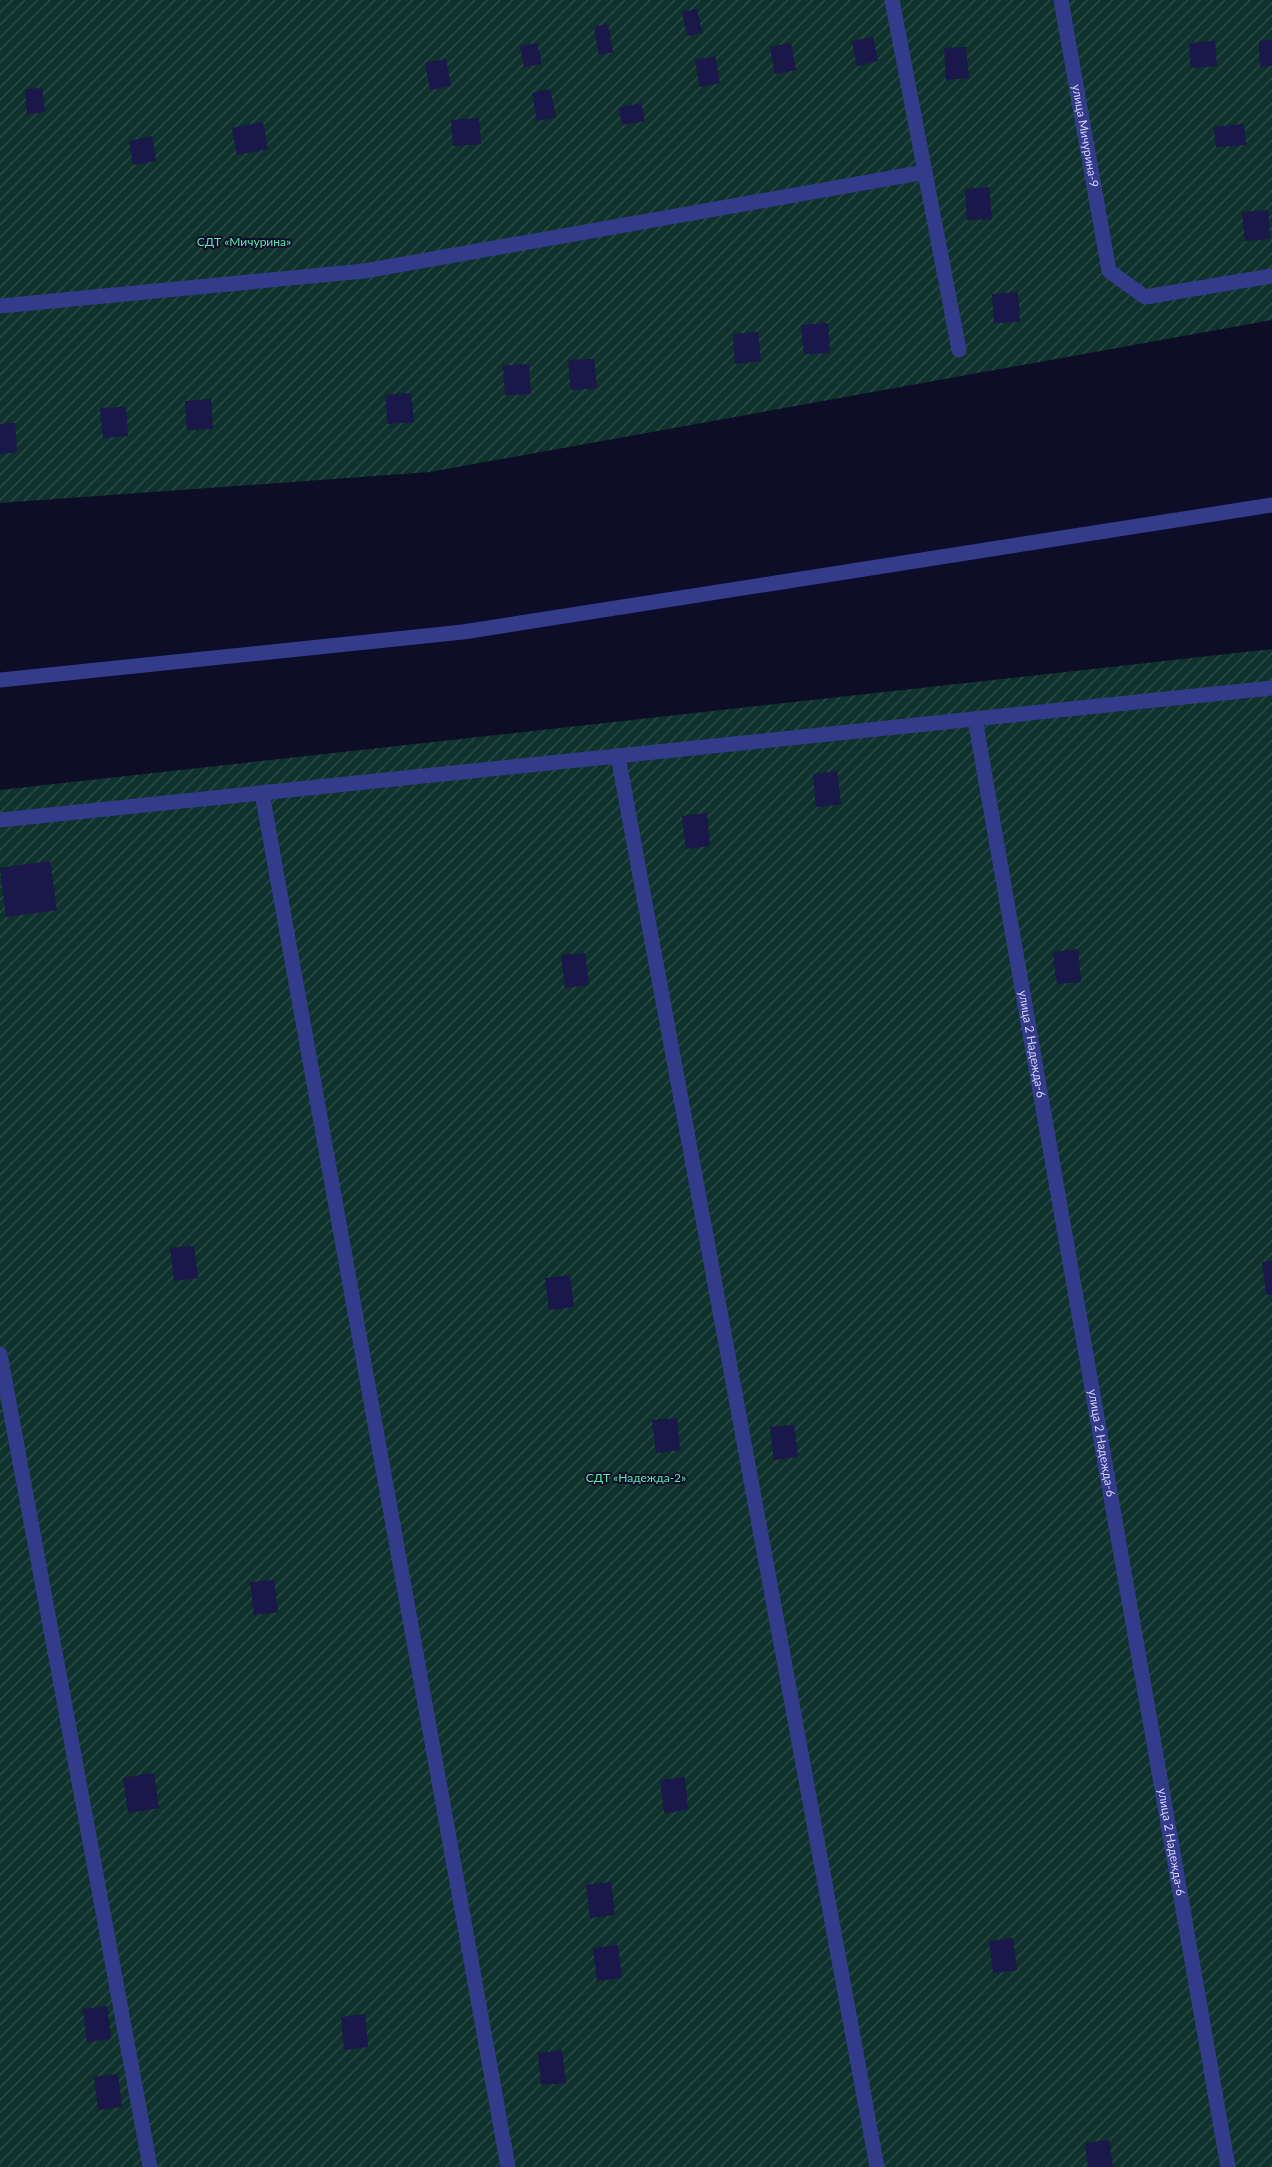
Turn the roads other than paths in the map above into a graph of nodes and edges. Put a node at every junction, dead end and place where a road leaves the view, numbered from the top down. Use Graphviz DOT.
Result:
graph roads {
  1 [pos="892,0"];
  2 [pos="1062,0"];
  3 [pos="925,172"];
  4 [pos="1272,276"];
  5 [pos="0,306"];
  6 [pos="959,350"];
  7 [pos="1272,504"];
  8 [pos="0,680"];
  9 [pos="1272,688"];
  10 [pos="975,719"];
  11 [pos="618,756"];
  12 [pos="262,793"];
  13 [pos="0,820"];
  14 [pos="0,1354"];
  15 [pos="150,2167"];
  16 [pos="508,2167"];
  17 [pos="877,2167"];
  18 [pos="1228,2167"];
  1 -- 3 [label="street"];
  2 -- 4 [label="street, улица Мичурина-9"];
  3 -- 5 [label="street"];
  3 -- 6 [label="street"];
  7 -- 8 [label="street"];
  9 -- 10 [label="street"];
  10 -- 11 [label="street"];
  10 -- 18 [label="street, улица 2 Надежда-6"];
  11 -- 12 [label="street"];
  11 -- 17 [label="street"];
  12 -- 13 [label="street"];
  12 -- 16 [label="street"];
  14 -- 15 [label="street"];
}
